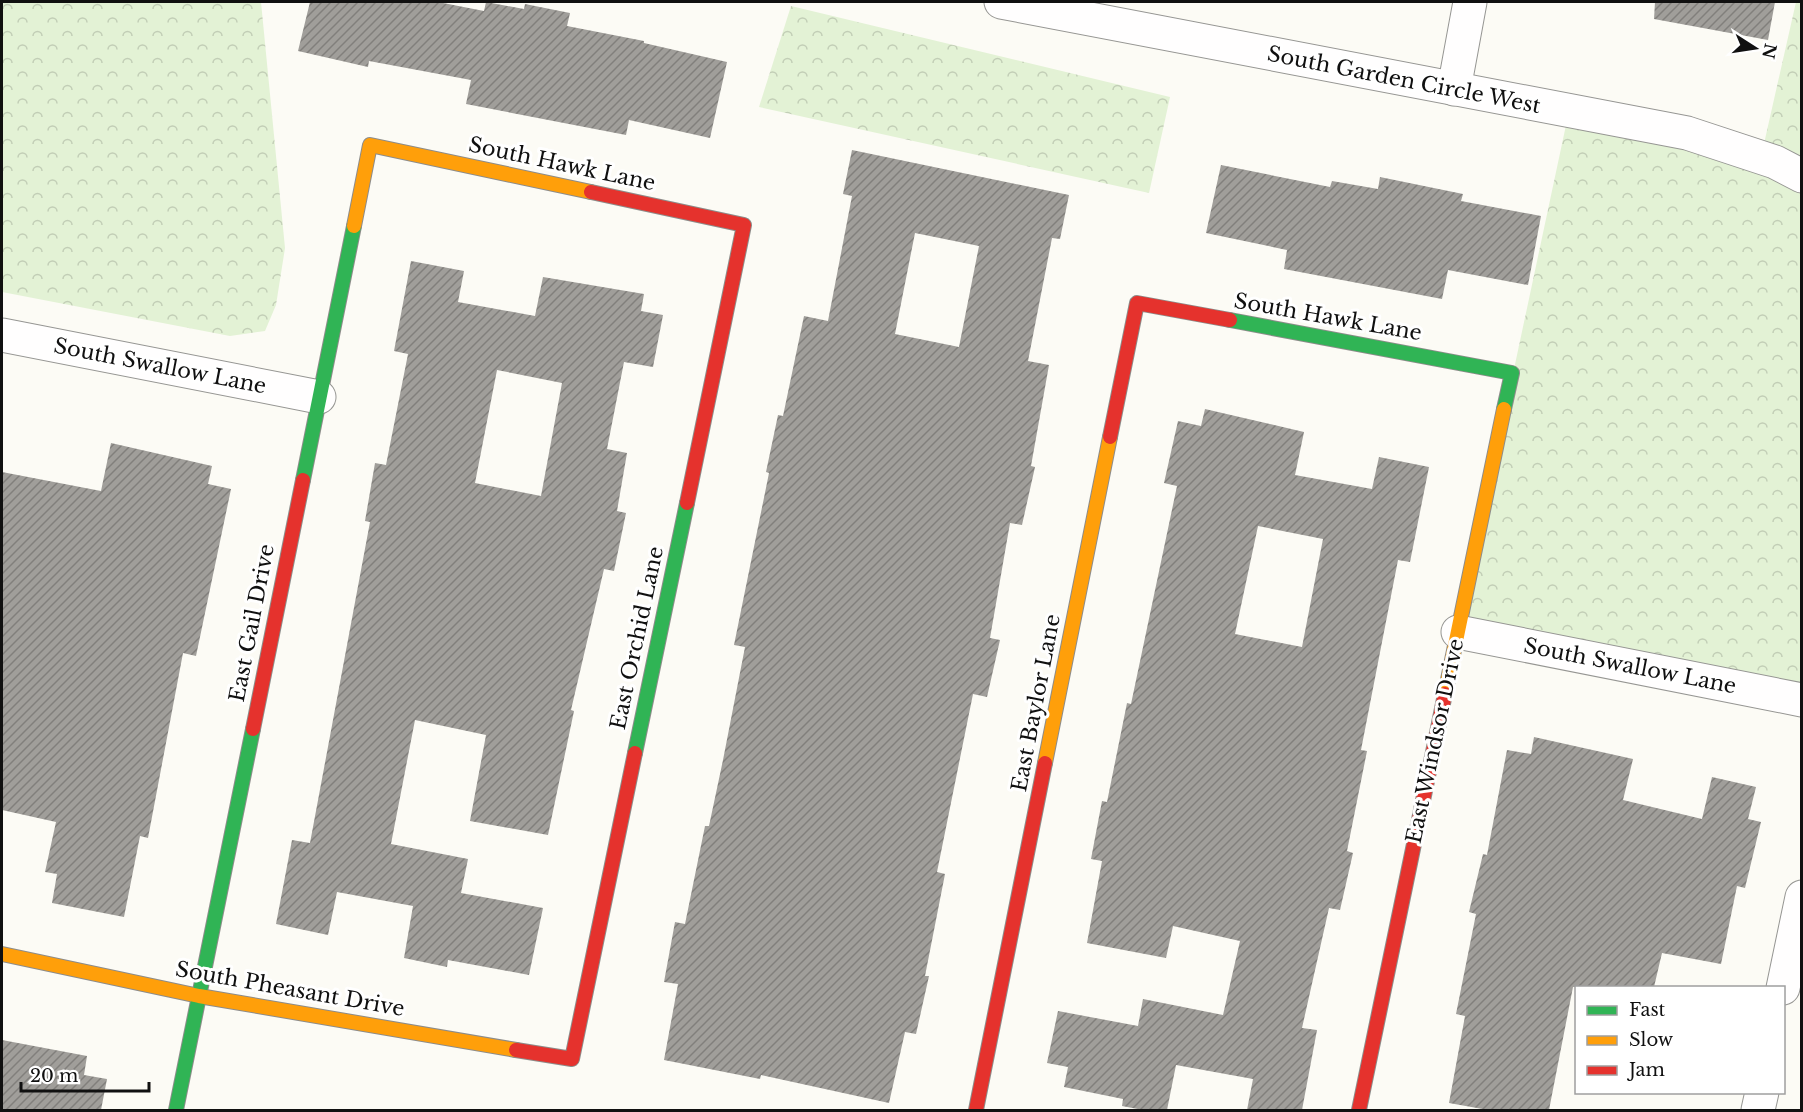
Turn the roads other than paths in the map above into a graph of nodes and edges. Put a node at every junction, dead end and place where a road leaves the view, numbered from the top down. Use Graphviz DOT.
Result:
graph roads {
  1 [pos="1001,2"];
  2 [pos="1470,2"];
  3 [pos="1454,89"];
  4 [pos="370,144"];
  5 [pos="1802,177"];
  6 [pos="744,225"];
  7 [pos="1137,303"];
  8 [pos="2,335"];
  9 [pos="1512,372"];
  10 [pos="319,397"];
  11 [pos="1458,632"];
  12 [pos="1802,700"];
  13 [pos="1802,897"];
  14 [pos="2,954"];
  15 [pos="1783,986"];
  16 [pos="199,996"];
  17 [pos="572,1059"];
  18 [pos="1762,1094"];
  19 [pos="176,1110"];
  20 [pos="976,1110"];
  21 [pos="1359,1110"];
  22 [pos="1758,1110"];
  1 -- 3 [label="street, South Garden Circle West"];
  2 -- 3 [label="street"];
  3 -- 5 [label="street, South Garden Circle West"];
  4 -- 6 [label="street, South Hawk Lane"];
  4 -- 10 [label="street, East Gail Drive"];
  6 -- 17 [label="street, East Orchid Lane"];
  7 -- 9 [label="street, South Hawk Lane"];
  7 -- 20 [label="street, East Baylor Lane"];
  8 -- 10 [label="street, South Swallow Lane"];
  9 -- 11 [label="street, East Windsor Drive"];
  10 -- 16 [label="street, East Gail Drive"];
  11 -- 12 [label="street, South Swallow Lane"];
  11 -- 21 [label="street, East Windsor Drive"];
  13 -- 15 [label="street"];
  14 -- 16 [label="street, South Pheasant Drive"];
  16 -- 17 [label="street, South Pheasant Drive"];
  16 -- 19 [label="street, East Gail Drive"];
  18 -- 22 [label="street"];
}
